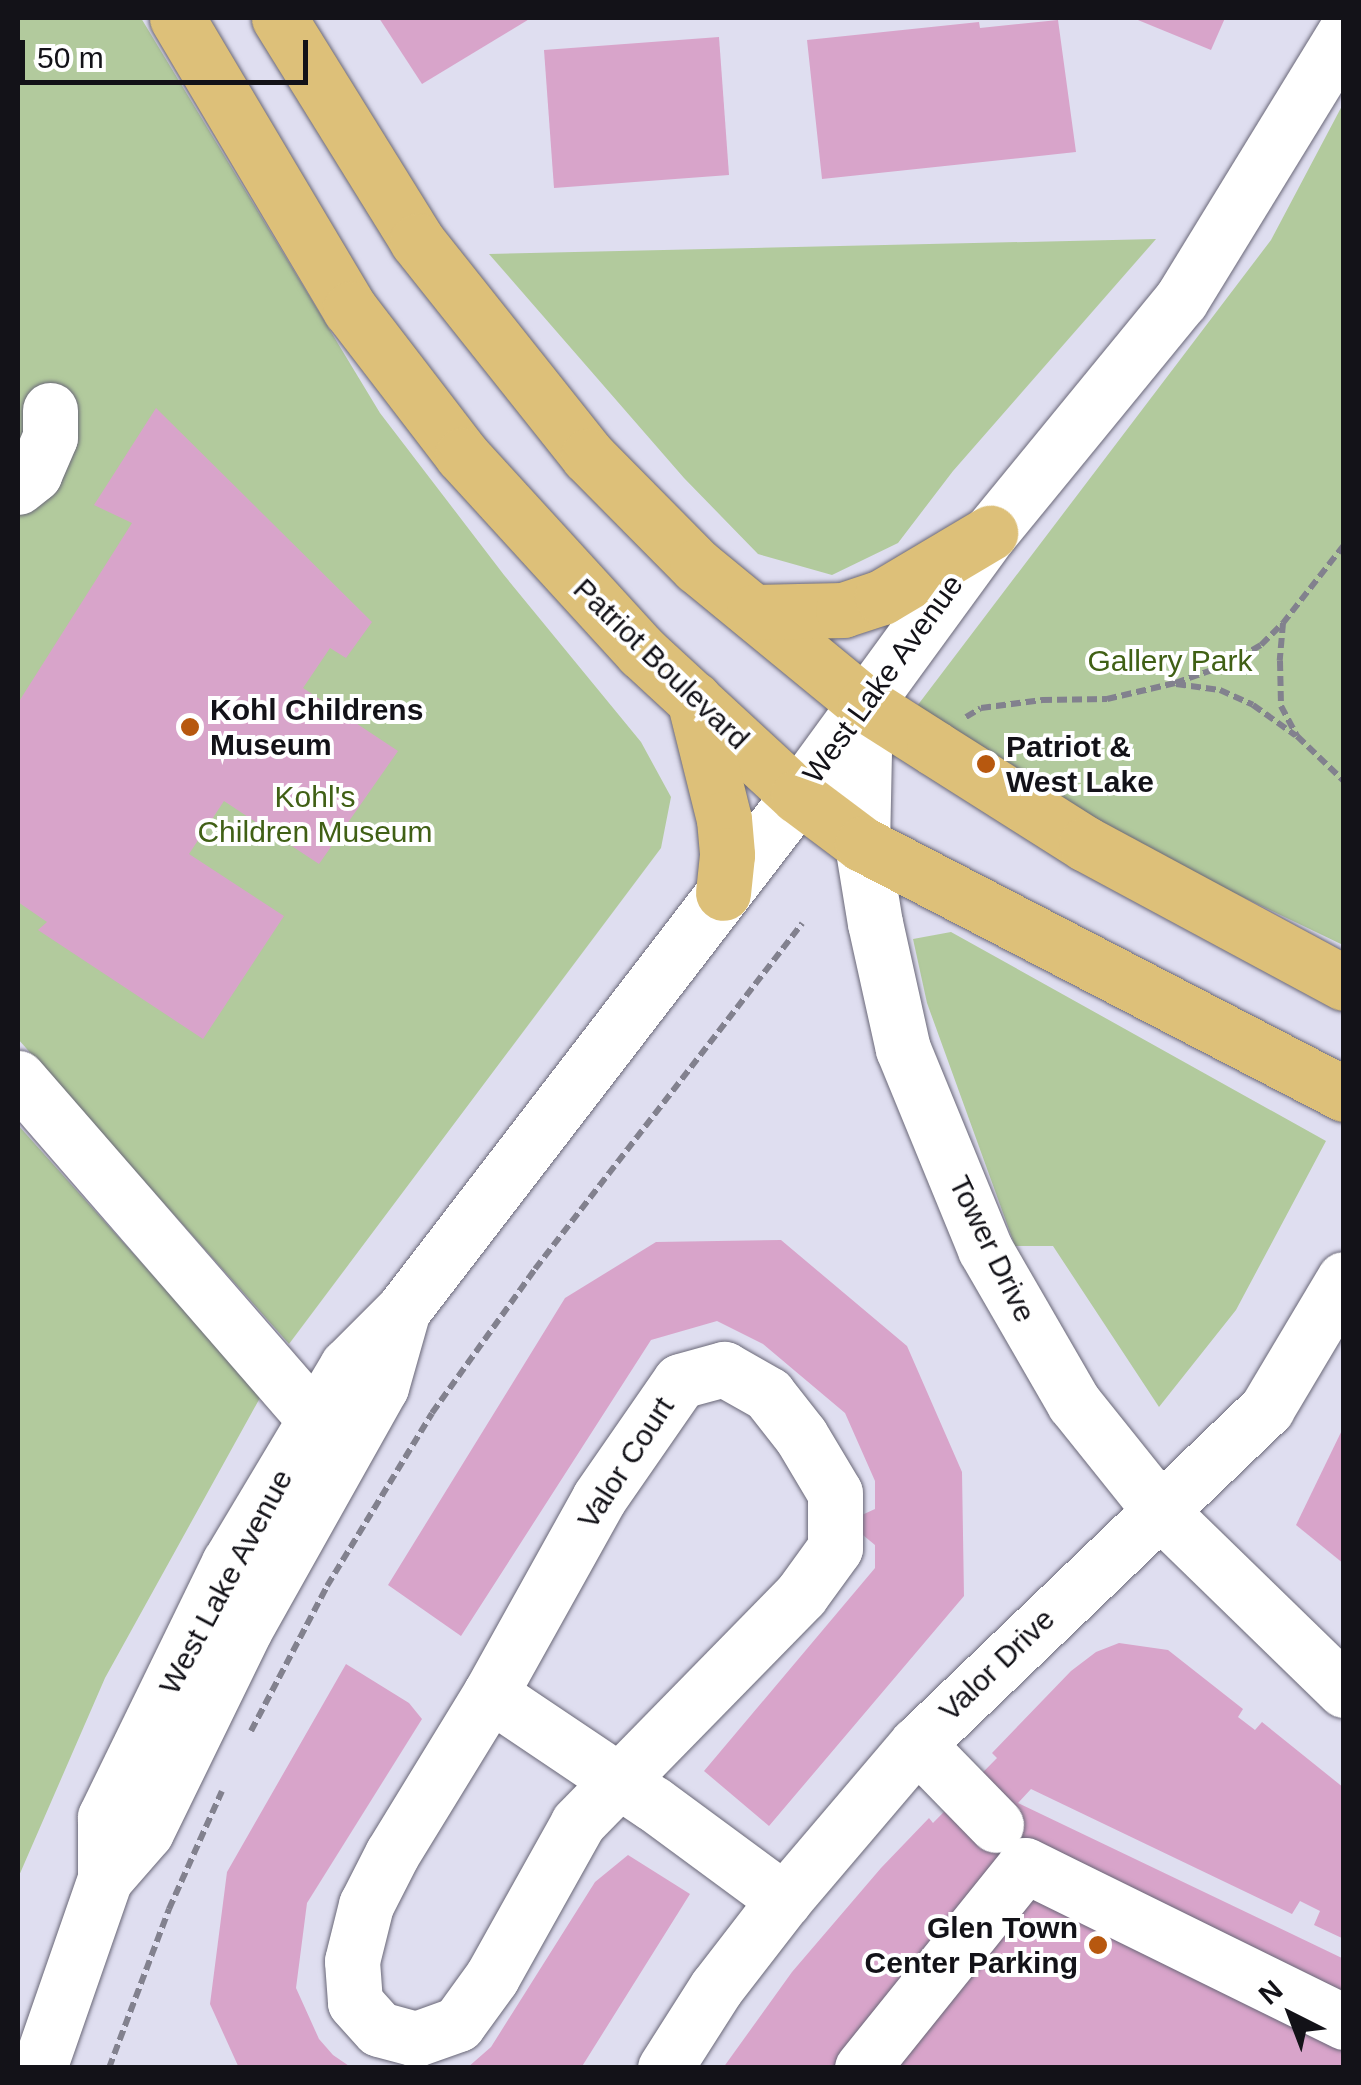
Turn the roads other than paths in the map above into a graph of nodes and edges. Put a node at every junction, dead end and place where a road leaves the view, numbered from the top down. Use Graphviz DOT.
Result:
graph roads {
  1 [pos="177,18"];
  2 [pos="279,18"];
  3 [pos="1344,34"];
  4 [pos="50,410"];
  5 [pos="18,487"];
  6 [pos="990,532"];
  7 [pos="754,612"];
  8 [pos="694,700"];
  9 [pos="866,704"];
  10 [pos="798,796"];
  11 [pos="862,844"];
  12 [pos="723,894"];
  13 [pos="1344,983"];
  14 [pos="18,1078"];
  15 [pos="1344,1094"];
  16 [pos="1344,1279"];
  17 [pos="403,1310"];
  18 [pos="314,1420"];
  19 [pos="1162,1513"];
  20 [pos="1344,1690"];
  21 [pos="490,1694"];
  22 [pos="917,1744"];
  23 [pos="616,1779"];
  24 [pos="996,1825"];
  25 [pos="105,1880"];
  26 [pos="784,1900"];
  27 [pos="1344,2022"];
  28 [pos="39,2068"];
  29 [pos="665,2068"];
  30 [pos="862,2068"];
  1 -- 8 [label="main road, Patriot Boulevard"];
  2 -- 7 [label="main road"];
  3 -- 6 [label="street, West Lake Avenue"];
  4 -- 5 [label="street"];
  6 -- 7 [label="main road"];
  6 -- 9 [label="street, West Lake Avenue"];
  7 -- 9 [label="main road"];
  8 -- 10 [label="main road, Patriot Boulevard"];
  8 -- 12 [label="main road"];
  9 -- 10 [label="street, West Lake Avenue"];
  9 -- 11 [label="street, Tower Drive"];
  9 -- 13 [label="main road"];
  10 -- 11 [label="main road, Patriot Boulevard"];
  10 -- 12 [label="street, West Lake Avenue"];
  11 -- 15 [label="main road, Patriot Boulevard"];
  11 -- 19 [label="street, Tower Drive"];
  12 -- 17 [label="street, West Lake Avenue"];
  14 -- 18 [label="street"];
  16 -- 19 [label="street, Valor Drive"];
  17 -- 18 [label="street, West Lake Avenue"];
  17 -- 25 [label="street, West Lake Avenue"];
  18 -- 25 [label="street, West Lake Avenue"];
  19 -- 20 [label="street, Tower Drive"];
  19 -- 22 [label="street, Valor Drive"];
  21 -- 23 [label="street"];
  21 -- 23 [label="street, Valor Court"];
  21 -- 23 [label="street, Valor Court"];
  22 -- 24 [label="street"];
  22 -- 26 [label="street, Valor Drive"];
  23 -- 26 [label="street"];
  25 -- 28 [label="street, West Lake Avenue"];
  26 -- 29 [label="street, Valor Drive"];
  27 -- 30 [label="street"];
}
